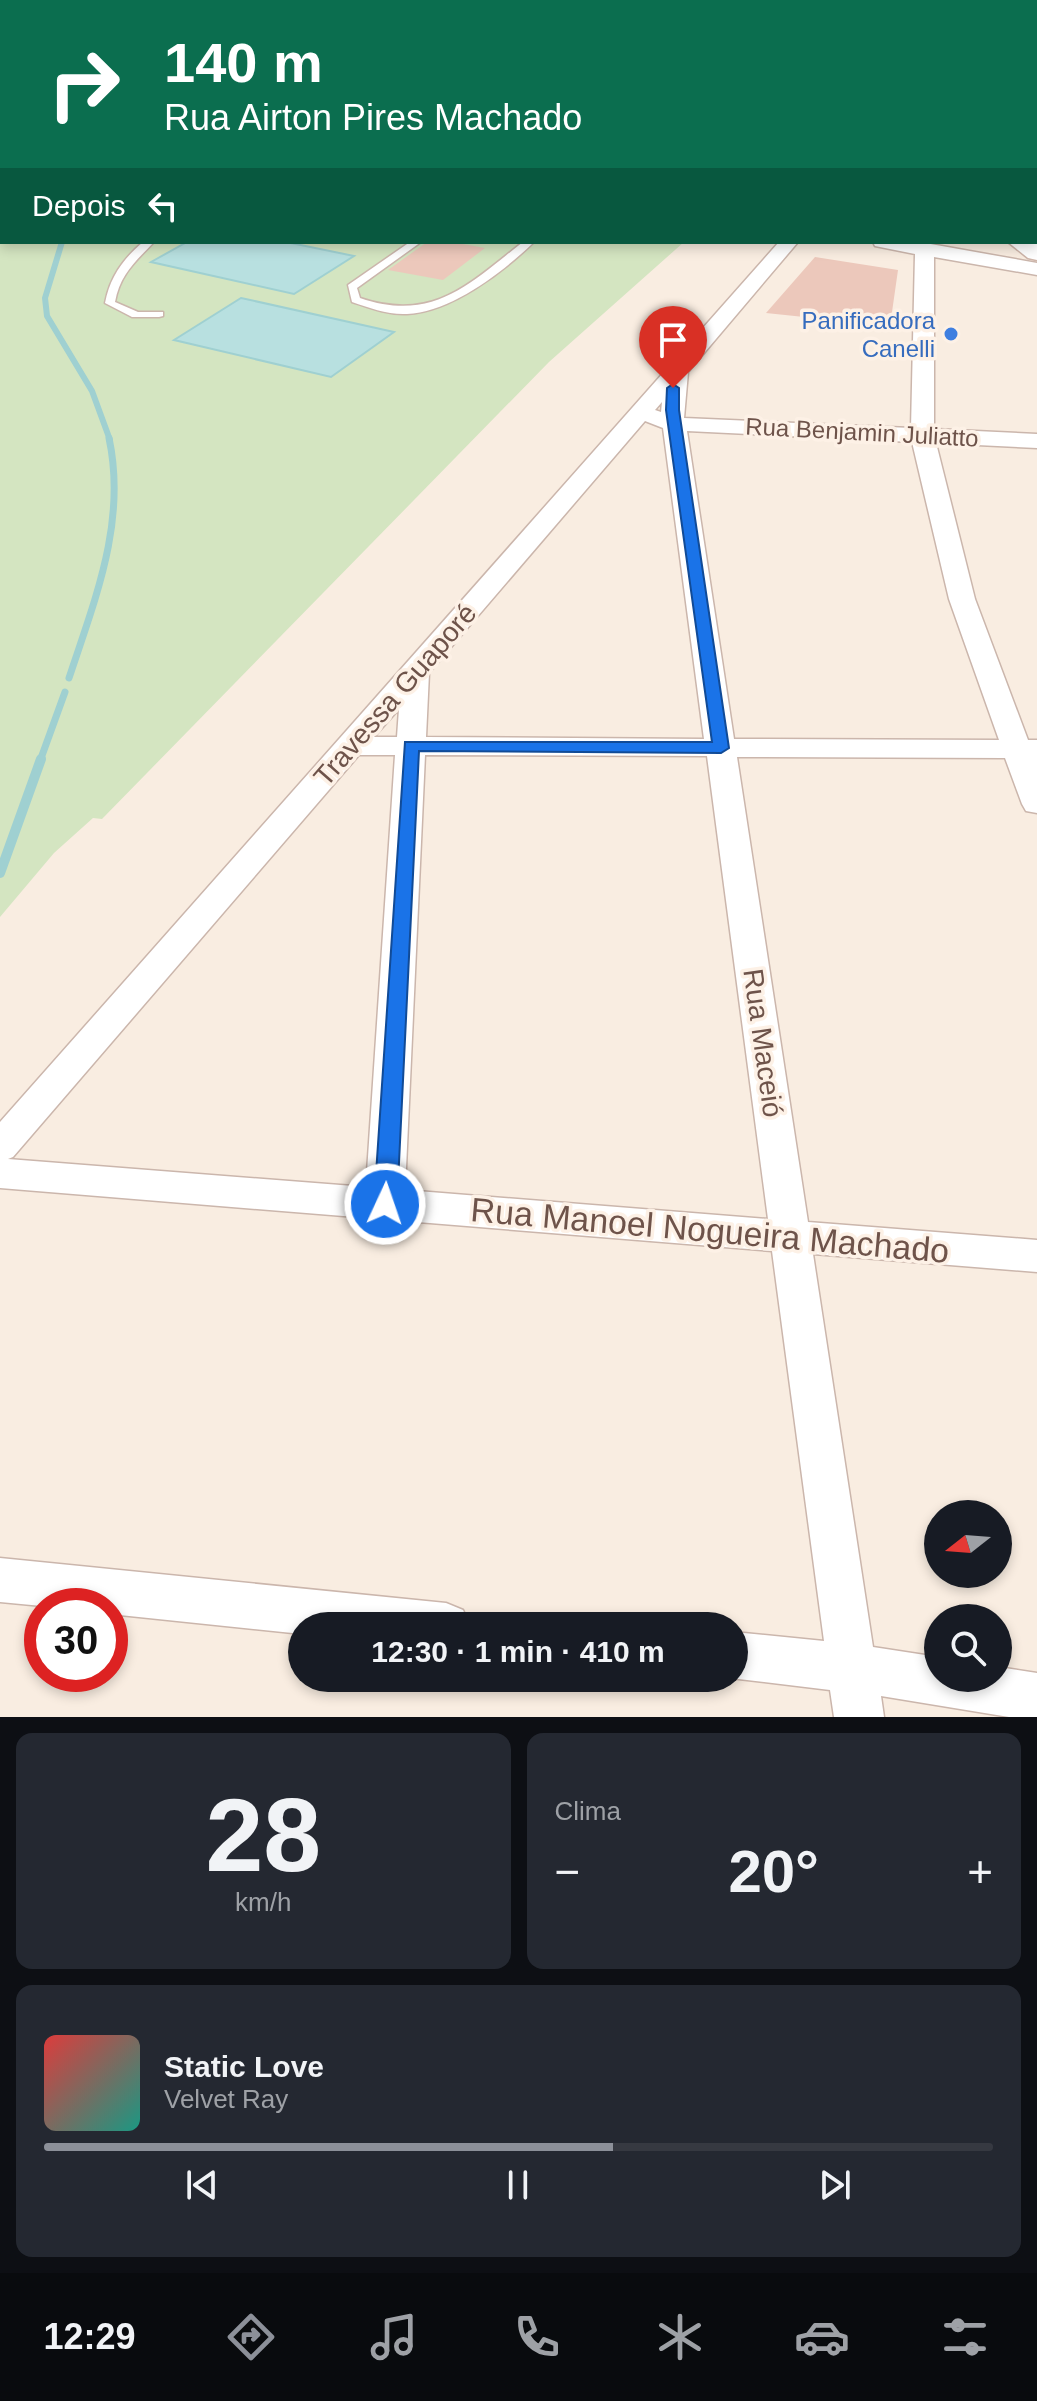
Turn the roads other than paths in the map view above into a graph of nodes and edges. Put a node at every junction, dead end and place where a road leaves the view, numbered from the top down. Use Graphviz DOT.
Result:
graph roads {
  1 [pos="147,244"];
  2 [pos="413,244"];
  3 [pos="526,244"];
  4 [pos="787,244"];
  5 [pos="894,244"];
  6 [pos="960,244"];
  7 [pos="925,249"];
  8 [pos="1037,269"];
  9 [pos="159,314"];
  10 [pos="658,414"];
  11 [pos="922,435"];
  12 [pos="1037,441"];
  13 [pos="415,672"];
  14 [pos="351,746"];
  15 [pos="411,746"];
  16 [pos="721,748"];
  17 [pos="1027,749"];
  18 [pos="1037,804"];
  19 [pos="0,1147"];
  20 [pos="0,1173"];
  21 [pos="385,1204"];
  22 [pos="790,1236"];
  23 [pos="1037,1256"];
  24 [pos="0,1580"];
  25 [pos="310,1612"];
  26 [pos="748,1657"];
  27 [pos="852,1668"];
  28 [pos="1037,1697"];
  29 [pos="859,1717"];
  1 -- 9 [label="lane"];
  2 -- 3 [label="lane"];
  4 -- 10 [label="street, Rua Maceió"];
  5 -- 7 [label="street"];
  6 -- 7 [label="street"];
  7 -- 8 [label="street"];
  7 -- 11 [label="street"];
  10 -- 11 [label="street, Rua Benjamin Juliatto"];
  10 -- 13 [label="street, Travessa Guaporé"];
  10 -- 16 [label="street, Rua Maceió"];
  11 -- 12 [label="street, Rua Benjamin Juliatto"];
  11 -- 17 [label="street"];
  13 -- 14 [label="street, Travessa Guaporé"];
  13 -- 15 [label="street"];
  14 -- 15 [label="street"];
  14 -- 19 [label="street, Travessa Guaporé"];
  15 -- 16 [label="street"];
  15 -- 21 [label="street"];
  16 -- 17 [label="street"];
  16 -- 22 [label="street, Rua Maceió"];
  17 -- 18 [label="street"];
  20 -- 21 [label="street, Rua Manoel Nogueira Machado"];
  21 -- 22 [label="street, Rua Manoel Nogueira Machado"];
  22 -- 23 [label="street, Rua Manoel Nogueira Machado"];
  22 -- 27 [label="street, Rua Maceió"];
  24 -- 25 [label="street"];
  26 -- 27 [label="street"];
  27 -- 28 [label="street"];
  27 -- 29 [label="street, Rua Maceió"];
}
